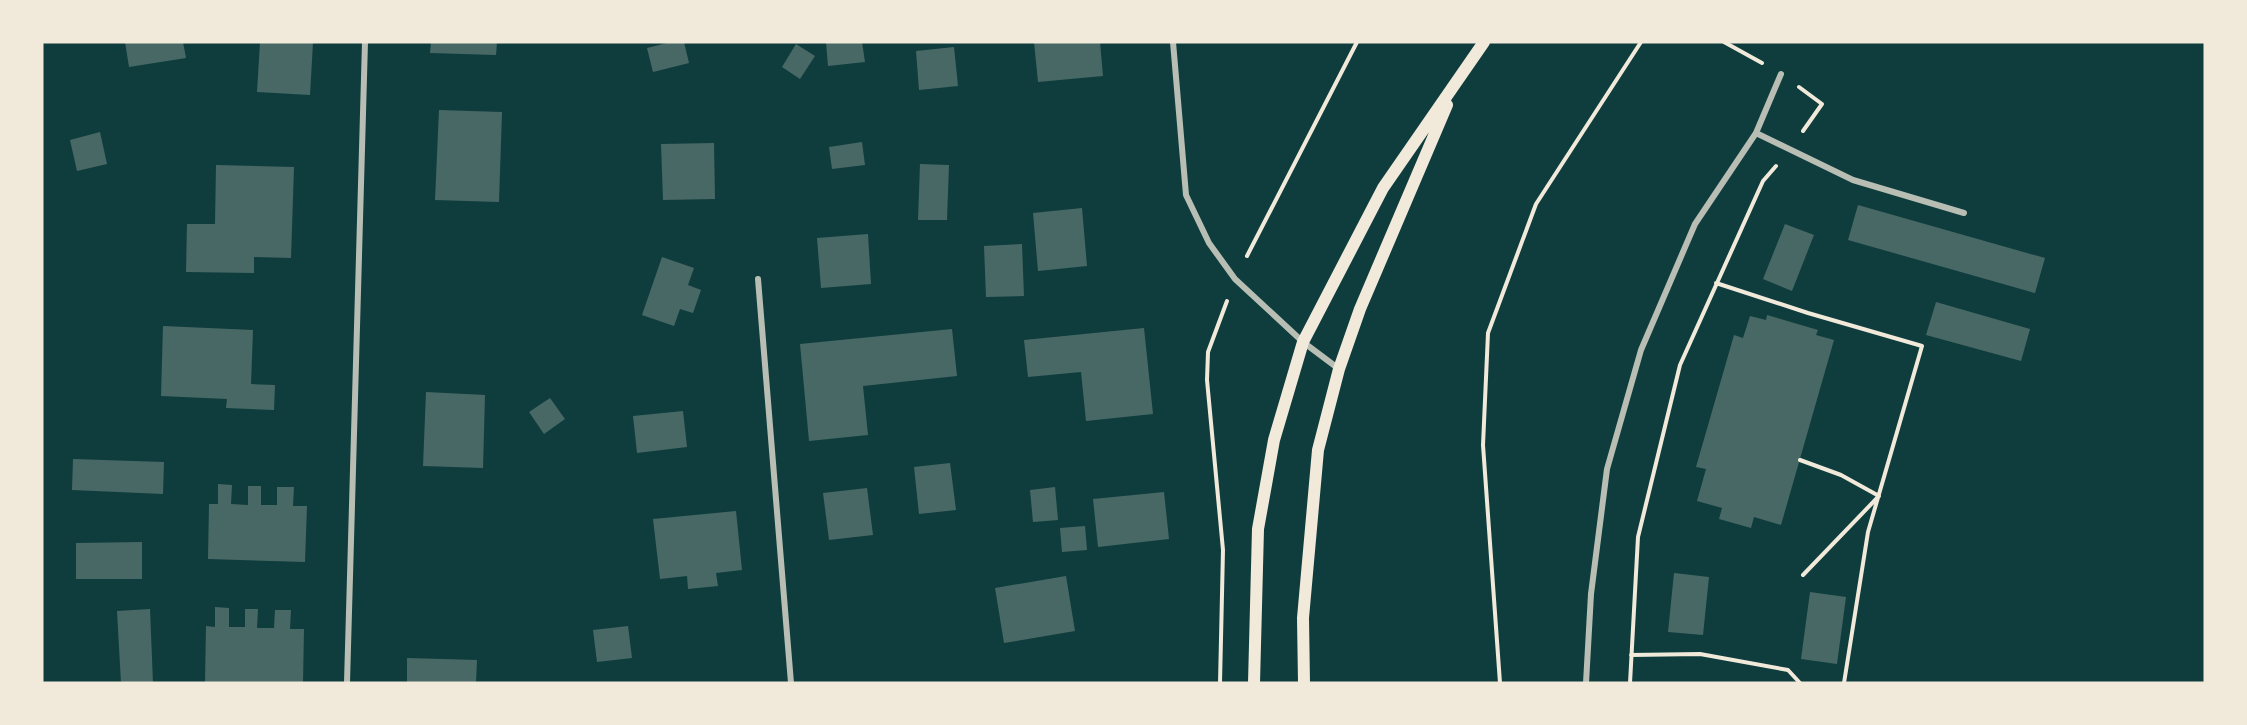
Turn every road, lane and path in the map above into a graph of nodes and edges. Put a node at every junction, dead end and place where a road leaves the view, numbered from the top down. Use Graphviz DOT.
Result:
graph roads {
  1 [pos="365,42"];
  2 [pos="1173,42"];
  3 [pos="1357,42"];
  4 [pos="1484,42"];
  5 [pos="1641,42"];
  6 [pos="1781,74"];
  7 [pos="1458,79"];
  8 [pos="1822,104"];
  9 [pos="1756,133"];
  10 [pos="1790,149"];
  11 [pos="1964,213"];
  12 [pos="758,279"];
  13 [pos="1235,279"];
  14 [pos="1716,284"];
  15 [pos="1303,342"];
  16 [pos="1339,369"];
  17 [pos="1800,460"];
  18 [pos="1879,496"];
  19 [pos="1803,575"];
  20 [pos="1631,655"];
  21 [pos="347,683"];
  22 [pos="791,683"];
  23 [pos="1220,683"];
  24 [pos="1254,683"];
  25 [pos="1304,683"];
  26 [pos="1500,683"];
  27 [pos="1586,683"];
  28 [pos="1630,683"];
  29 [pos="1800,683"];
  30 [pos="1844,683"];
  1 -- 21 [label="street"];
  2 -- 13 [label="street"];
  3 -- 13 [label="path"];
  4 -- 7 [label="main road"];
  5 -- 26 [label="path"];
  6 -- 9 [label="street"];
  7 -- 15 [label="main road"];
  7 -- 16 [label="main road"];
  8 -- 10 [label="path"];
  9 -- 10 [label="street"];
  9 -- 27 [label="street"];
  10 -- 11 [label="street"];
  10 -- 14 [label="path"];
  12 -- 22 [label="street"];
  13 -- 15 [label="street"];
  13 -- 23 [label="path"];
  14 -- 18 [label="path"];
  14 -- 20 [label="path"];
  15 -- 16 [label="street"];
  15 -- 24 [label="main road"];
  16 -- 25 [label="main road"];
  17 -- 18 [label="path"];
  18 -- 19 [label="path"];
  18 -- 30 [label="path"];
  20 -- 28 [label="path"];
  20 -- 29 [label="path"];
}
